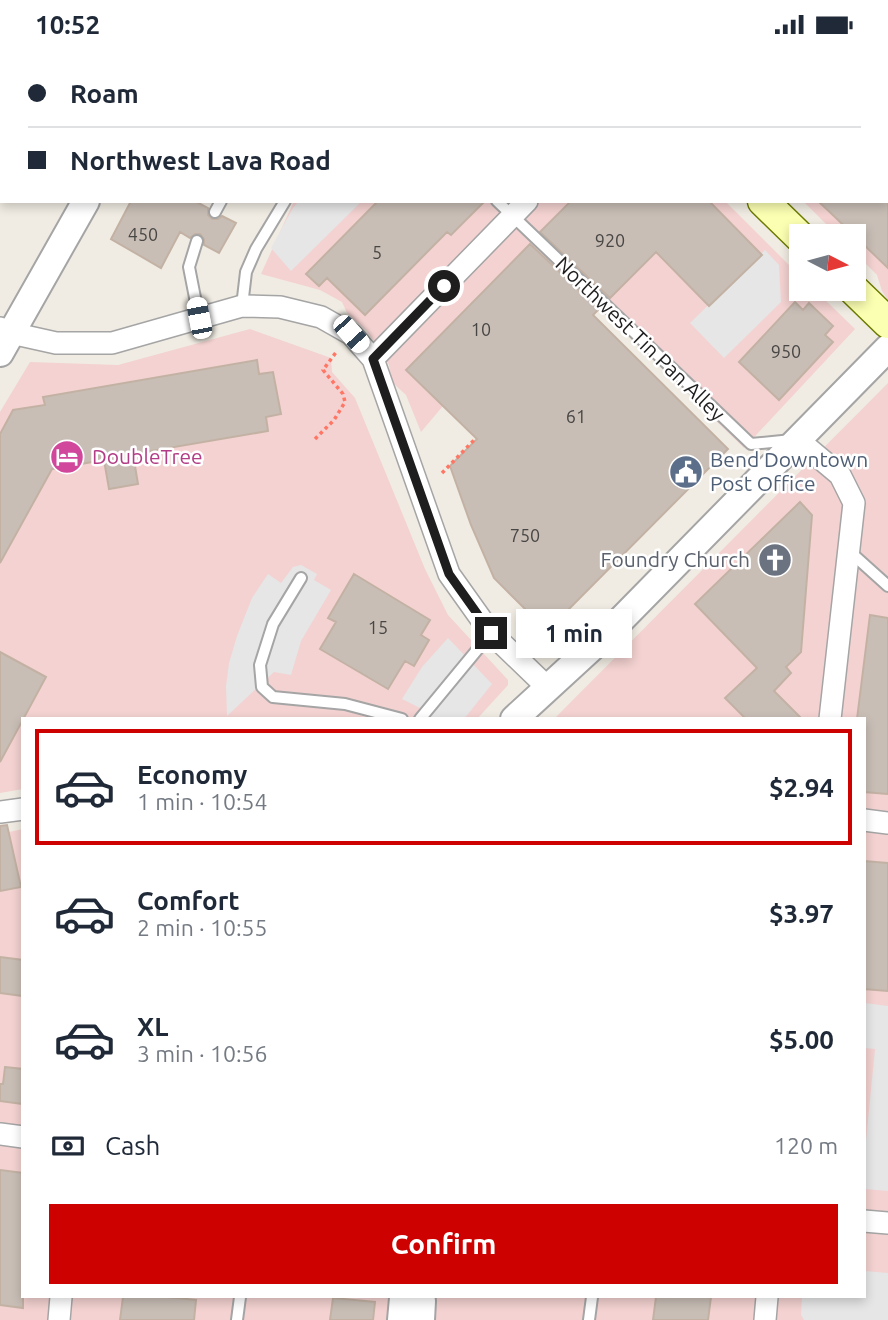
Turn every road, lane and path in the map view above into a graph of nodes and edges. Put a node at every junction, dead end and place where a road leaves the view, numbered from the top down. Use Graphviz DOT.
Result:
graph roads {
  1 [pos="85,203"];
  2 [pos="220,203"];
  3 [pos="284,203"];
  4 [pos="499,203"];
  5 [pos="525,203"];
  6 [pos="765,203"];
  7 [pos="215,212"];
  8 [pos="512,217"];
  9 [pos="789,226"];
  10 [pos="197,241"];
  11 [pos="865,301"];
  12 [pos="242,306"];
  13 [pos="199,318"];
  14 [pos="888,323"];
  15 [pos="4,338"];
  16 [pos="888,348"];
  17 [pos="342,349"];
  18 [pos="373,359"];
  19 [pos="476,437"];
  20 [pos="315,439"];
  21 [pos="797,439"];
  22 [pos="442,473"];
  23 [pos="848,549"];
  24 [pos="301,578"];
  25 [pos="888,586"];
  26 [pos="491,633"];
  27 [pos="547,687"];
  28 [pos="394,717"];
  29 [pos="422,717"];
  30 [pos="516,717"];
  31 [pos="830,717"];
  32 [pos="21,809"];
  33 [pos="0,813"];
  34 [pos="866,820"];
  35 [pos="888,823"];
  36 [pos="0,1134"];
  37 [pos="21,1137"];
  38 [pos="866,1221"];
  39 [pos="888,1223"];
  40 [pos="61,1298"];
  41 [pos="240,1298"];
  42 [pos="403,1298"];
  43 [pos="419,1298"];
  44 [pos="592,1298"];
  45 [pos="767,1298"];
  46 [pos="59,1320"];
  47 [pos="237,1320"];
  48 [pos="401,1320"];
  49 [pos="421,1320"];
  50 [pos="589,1320"];
  51 [pos="765,1320"];
  1 -- 15 [label="street"];
  2 -- 7 [label="lane"];
  3 -- 12 [label="lane"];
  4 -- 8 [label="lane, Northwest Tin Pan Alley"];
  5 -- 8 [label="street"];
  6 -- 9 [label="main road"];
  8 -- 18 [label="street"];
  8 -- 21 [label="lane, Northwest Tin Pan Alley"];
  10 -- 13 [label="lane"];
  11 -- 14 [label="main road"];
  12 -- 13 [label="street"];
  12 -- 18 [label="street"];
  13 -- 15 [label="street"];
  16 -- 21 [label="street"];
  17 -- 20 [label="path"];
  18 -- 26 [label="street"];
  19 -- 22 [label="path"];
  21 -- 23 [label="street"];
  21 -- 27 [label="street"];
  23 -- 25 [label="lane"];
  23 -- 31 [label="street"];
  24 -- 28 [label="lane"];
  26 -- 27 [label="street"];
  26 -- 29 [label="lane"];
  27 -- 30 [label="street"];
  32 -- 33 [label="street"];
  34 -- 35 [label="street"];
  36 -- 37 [label="street"];
  38 -- 39 [label="street"];
  40 -- 46 [label="street"];
  41 -- 47 [label="lane"];
  42 -- 48 [label="street"];
  43 -- 49 [label="street"];
  44 -- 50 [label="lane"];
  45 -- 51 [label="street"];
}
